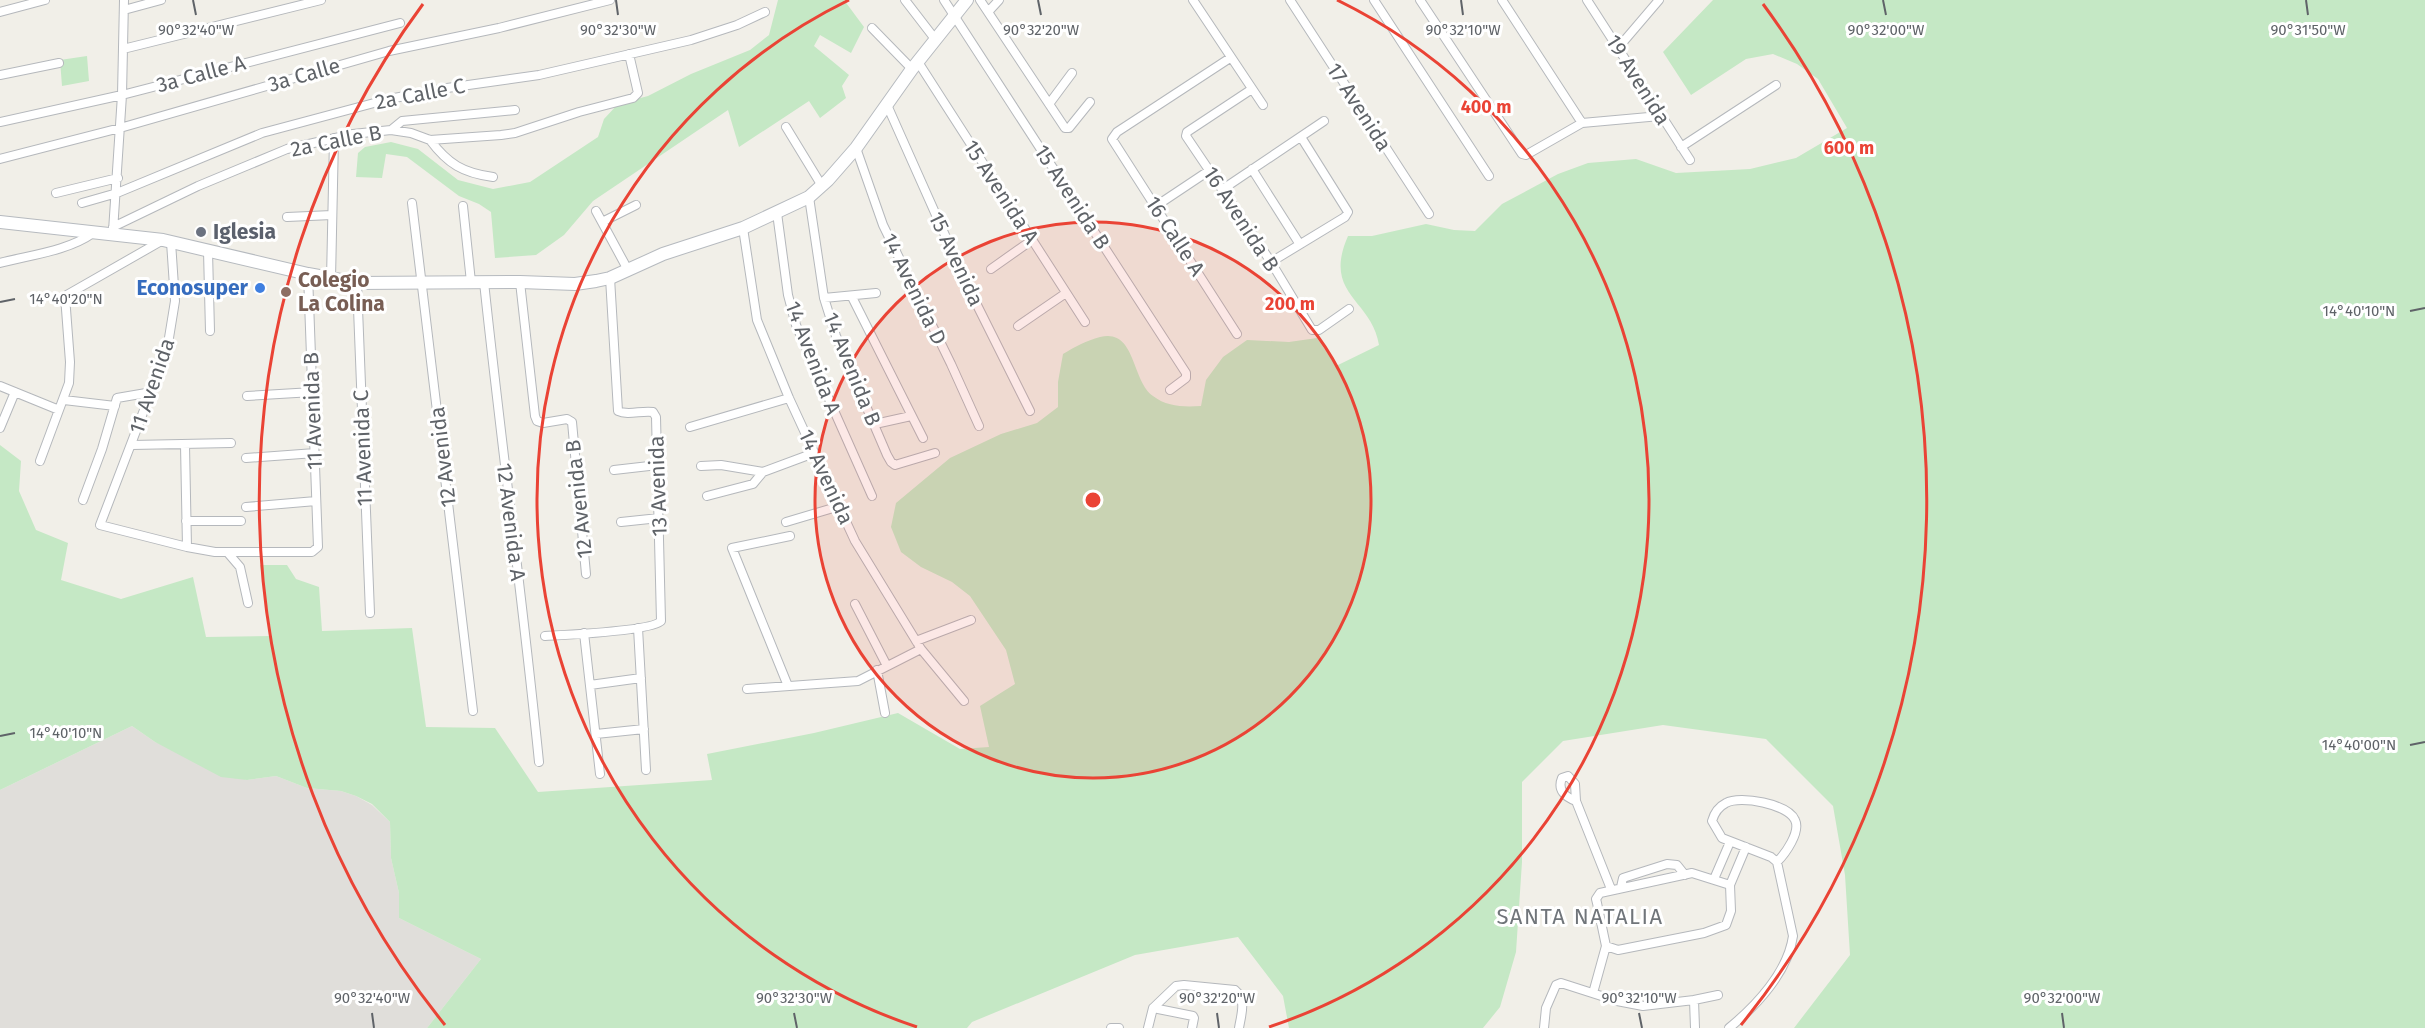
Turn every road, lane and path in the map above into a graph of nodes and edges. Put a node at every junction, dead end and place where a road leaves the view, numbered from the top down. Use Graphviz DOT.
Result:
graph roads {
  1 [pos="45,0"];
  2 [pos="161,0"];
  3 [pos="321,0"];
  4 [pos="610,0"];
  5 [pos="905,0"];
  6 [pos="944,0"];
  7 [pos="967,0"];
  8 [pos="980,0"];
  9 [pos="999,0"];
  10 [pos="1193,0"];
  11 [pos="1290,0"];
  12 [pos="1374,0"];
  13 [pos="1420,0"];
  14 [pos="1502,0"];
  15 [pos="1587,0"];
  16 [pos="1659,0"];
  17 [pos="23,3"];
  18 [pos="124,5"];
  19 [pos="0,12"];
  20 [pos="765,12"];
  21 [pos="988,12"];
  22 [pos="955,15"];
  23 [pos="400,22"];
  24 [pos="872,28"];
  25 [pos="935,39"];
  26 [pos="1618,48"];
  27 [pos="123,49"];
  28 [pos="629,54"];
  29 [pos="1230,58"];
  30 [pos="59,63"];
  31 [pos="915,65"];
  32 [pos="1072,73"];
  33 [pos="0,75"];
  34 [pos="1776,85"];
  35 [pos="1252,89"];
  36 [pos="122,95"];
  37 [pos="1090,102"];
  38 [pos="1049,104"];
  39 [pos="887,105"];
  40 [pos="1263,105"];
  41 [pos="515,110"];
  42 [pos="1660,116"];
  43 [pos="1324,121"];
  44 [pos="0,122"];
  45 [pos="1582,123"];
  46 [pos="786,127"];
  47 [pos="120,128"];
  48 [pos="391,130"];
  49 [pos="1301,137"];
  50 [pos="334,138"];
  51 [pos="430,140"];
  52 [pos="1681,147"];
  53 [pos="856,148"];
  54 [pos="0,159"];
  55 [pos="1690,160"];
  56 [pos="1252,169"];
  57 [pos="1210,170"];
  58 [pos="1489,176"];
  59 [pos="493,177"];
  60 [pos="118,178"];
  61 [pos="822,186"];
  62 [pos="1222,189"];
  63 [pos="56,193"];
  64 [pos="117,193"];
  65 [pos="808,197"];
  66 [pos="82,203"];
  67 [pos="412,203"];
  68 [pos="636,205"];
  69 [pos="463,206"];
  70 [pos="1156,206"];
  71 [pos="596,212"];
  72 [pos="777,213"];
  73 [pos="1429,214"];
  74 [pos="332,215"];
  75 [pos="287,217"];
  76 [pos="0,222"];
  77 [pos="602,222"];
  78 [pos="743,228"];
  79 [pos="113,231"];
  80 [pos="93,233"];
  81 [pos="1032,240"];
  82 [pos="167,241"];
  83 [pos="1299,243"];
  84 [pos="208,251"];
  85 [pos="1271,262"];
  86 [pos="0,263"];
  87 [pos="991,269"];
  88 [pos="628,270"];
  89 [pos="308,274"];
  90 [pos="610,278"];
  91 [pos="331,279"];
  92 [pos="423,282"];
  93 [pos="477,282"];
  94 [pos="520,282"];
  95 [pos="357,283"];
  96 [pos="876,293"];
  97 [pos="1066,293"];
  98 [pos="852,297"];
  99 [pos="824,298"];
  100 [pos="1349,309"];
  101 [pos="1085,322"];
  102 [pos="1018,326"];
  103 [pos="210,331"];
  104 [pos="1237,334"];
  105 [pos="0,386"];
  106 [pos="1170,390"];
  107 [pos="15,392"];
  108 [pos="152,392"];
  109 [pos="313,392"];
  110 [pos="247,396"];
  111 [pos="789,398"];
  112 [pos="64,400"];
  113 [pos="117,402"];
  114 [pos="59,410"];
  115 [pos="1030,411"];
  116 [pos="911,416"];
  117 [pos="875,424"];
  118 [pos="979,426"];
  119 [pos="690,427"];
  120 [pos="0,428"];
  121 [pos="923,438"];
  122 [pos="231,443"];
  123 [pos="132,445"];
  124 [pos="185,446"];
  125 [pos="315,453"];
  126 [pos="814,453"];
  127 [pos="935,453"];
  128 [pos="246,458"];
  129 [pos="40,461"];
  130 [pos="658,465"];
  131 [pos="701,465"];
  132 [pos="614,470"];
  133 [pos="763,472"];
  134 [pos="707,496"];
  135 [pos="872,496"];
  136 [pos="83,500"];
  137 [pos="316,501"];
  138 [pos="840,506"];
  139 [pos="246,507"];
  140 [pos="659,518"];
  141 [pos="186,521"];
  142 [pos="241,521"];
  143 [pos="621,522"];
  144 [pos="786,522"];
  145 [pos="790,536"];
  146 [pos="187,547"];
  147 [pos="228,553"];
  148 [pos="586,574"];
  149 [pos="248,603"];
  150 [pos="855,604"];
  151 [pos="370,613"];
  152 [pos="971,620"];
  153 [pos="638,628"];
  154 [pos="584,633"];
  155 [pos="545,636"];
  156 [pos="918,645"];
  157 [pos="887,666"];
  158 [pos="877,670"];
  159 [pos="641,678"];
  160 [pos="590,685"];
  161 [pos="788,686"];
  162 [pos="747,689"];
  163 [pos="964,701"];
  164 [pos="473,711"];
  165 [pos="885,713"];
  166 [pos="644,729"];
  167 [pos="596,734"];
  168 [pos="539,762"];
  169 [pos="646,770"];
  170 [pos="600,774"];
  171 [pos="1576,801"];
  172 [pos="1730,842"];
  173 [pos="1746,847"];
  174 [pos="1777,862"];
  175 [pos="1685,875"];
  176 [pos="1714,879"];
  177 [pos="1730,885"];
  178 [pos="1622,887"];
  179 [pos="1611,889"];
  180 [pos="1606,946"];
  181 [pos="1593,993"];
  182 [pos="1718,995"];
  183 [pos="1694,1000"];
  184 [pos="1153,1008"];
  185 [pos="1111,1028"];
  186 [pos="1119,1028"];
  187 [pos="1148,1028"];
  188 [pos="1192,1028"];
  189 [pos="1239,1028"];
  190 [pos="1544,1028"];
  191 [pos="1695,1028"];
  192 [pos="1729,1028"];
  1 -- 17 [label="street"];
  2 -- 18 [label="street"];
  3 -- 27 [label="street"];
  4 -- 47 [label="street, 3a Calle"];
  5 -- 25 [label="street"];
  6 -- 22 [label="street, 15 Avenida B"];
  7 -- 22 [label="street"];
  8 -- 21 [label="street"];
  9 -- 21 [label="street"];
  10 -- 29 [label="street"];
  11 -- 73 [label="street, 17 Avenida"];
  12 -- 58 [label="street"];
  13 -- 45 [label="street"];
  14 -- 45 [label="street"];
  15 -- 26 [label="street, 19 Avenida"];
  16 -- 26 [label="street"];
  17 -- 19 [label="street"];
  18 -- 27 [label="street"];
  20 -- 28 [label="street, 2a Calle C"];
  21 -- 38 [label="street"];
  22 -- 25 [label="street"];
  22 -- 106 [label="street, 15 Avenida B"];
  23 -- 36 [label="street, 3a Calle A"];
  24 -- 31 [label="street"];
  25 -- 31 [label="street"];
  26 -- 42 [label="street, 19 Avenida"];
  27 -- 36 [label="street"];
  28 -- 51 [label="street, 2a Calle B"];
  28 -- 64 [label="street, 2a Calle C"];
  29 -- 35 [label="street"];
  29 -- 70 [label="street, 16 Calle A"];
  30 -- 33 [label="street"];
  31 -- 39 [label="street"];
  31 -- 81 [label="street, 15 Avenida A"];
  32 -- 38 [label="street"];
  34 -- 52 [label="street"];
  35 -- 40 [label="street"];
  35 -- 57 [label="street, 16 Avenida B"];
  36 -- 44 [label="street, 3a Calle A"];
  36 -- 47 [label="street"];
  37 -- 38 [label="street"];
  39 -- 53 [label="street"];
  39 -- 115 [label="street, 15 Avenida"];
  41 -- 48 [label="street"];
  42 -- 45 [label="street"];
  42 -- 52 [label="street, 19 Avenida"];
  43 -- 49 [label="street"];
  46 -- 61 [label="street"];
  47 -- 54 [label="street, 3a Calle"];
  47 -- 60 [label="street"];
  48 -- 50 [label="street, 2a Calle B"];
  48 -- 51 [label="street, 2a Calle B"];
  49 -- 56 [label="street"];
  49 -- 83 [label="street"];
  50 -- 74 [label="street"];
  50 -- 79 [label="street, 2a Calle B"];
  51 -- 59 [label="street"];
  52 -- 55 [label="street, 19 Avenida"];
  53 -- 61 [label="street"];
  53 -- 118 [label="street, 14 Avenida D"];
  56 -- 62 [label="street"];
  56 -- 83 [label="street"];
  57 -- 62 [label="street, 16 Avenida B"];
  57 -- 70 [label="street"];
  60 -- 63 [label="street"];
  60 -- 64 [label="street"];
  61 -- 65 [label="street"];
  62 -- 85 [label="street, 16 Avenida B"];
  64 -- 66 [label="street, 2a Calle C"];
  64 -- 79 [label="street"];
  65 -- 72 [label="street"];
  65 -- 99 [label="street, 14 Avenida B"];
  67 -- 92 [label="street, 12 Avenida"];
  68 -- 77 [label="street"];
  69 -- 93 [label="street, 12 Avenida A"];
  70 -- 104 [label="street, 16 Calle A"];
  71 -- 77 [label="street"];
  72 -- 78 [label="street"];
  72 -- 135 [label="street, 14 Avenida A"];
  74 -- 75 [label="street"];
  74 -- 91 [label="street"];
  76 -- 80 [label="street"];
  77 -- 88 [label="street"];
  78 -- 88 [label="street"];
  78 -- 111 [label="street, 14 Avenida"];
  79 -- 80 [label="street"];
  79 -- 82 [label="street"];
  80 -- 86 [label="street"];
  81 -- 87 [label="street"];
  81 -- 97 [label="street, 15 Avenida A"];
  82 -- 84 [label="street"];
  82 -- 108 [label="street, 11 Avenida"];
  82 -- 112 [label="street"];
  83 -- 85 [label="street"];
  84 -- 89 [label="street"];
  84 -- 103 [label="street"];
  85 -- 100 [label="street, 16 Avenida B"];
  88 -- 90 [label="street"];
  89 -- 91 [label="street"];
  89 -- 109 [label="street, 11 Avenida B"];
  90 -- 94 [label="street"];
  90 -- 130 [label="street, 13 Avenida"];
  91 -- 95 [label="street"];
  92 -- 93 [label="street"];
  92 -- 95 [label="street"];
  92 -- 164 [label="street, 12 Avenida"];
  93 -- 94 [label="street"];
  93 -- 168 [label="street, 12 Avenida A"];
  94 -- 148 [label="street, 12 Avenida B"];
  95 -- 151 [label="street, 11 Avenida C"];
  96 -- 98 [label="street"];
  97 -- 101 [label="street, 15 Avenida A"];
  97 -- 102 [label="street"];
  98 -- 99 [label="street"];
  98 -- 116 [label="street"];
  99 -- 117 [label="street, 14 Avenida B"];
  105 -- 107 [label="street"];
  107 -- 114 [label="street"];
  107 -- 120 [label="street"];
  108 -- 113 [label="street"];
  108 -- 123 [label="street, 11 Avenida"];
  109 -- 110 [label="street"];
  109 -- 125 [label="street, 11 Avenida B"];
  111 -- 119 [label="street"];
  111 -- 126 [label="street, 14 Avenida"];
  112 -- 113 [label="street"];
  112 -- 114 [label="street"];
  113 -- 136 [label="street"];
  114 -- 129 [label="street"];
  116 -- 117 [label="street"];
  116 -- 121 [label="street"];
  117 -- 127 [label="street, 14 Avenida B"];
  122 -- 124 [label="street"];
  123 -- 124 [label="street"];
  123 -- 146 [label="street, 11 Avenida"];
  124 -- 141 [label="street"];
  125 -- 128 [label="street"];
  125 -- 137 [label="street, 11 Avenida B"];
  126 -- 133 [label="street"];
  126 -- 138 [label="street, 14 Avenida"];
  130 -- 132 [label="street"];
  130 -- 140 [label="street, 13 Avenida"];
  131 -- 133 [label="street"];
  133 -- 134 [label="street"];
  137 -- 139 [label="street"];
  137 -- 147 [label="street, 11 Avenida B"];
  138 -- 144 [label="street"];
  138 -- 156 [label="street, 14 Avenida"];
  140 -- 143 [label="street"];
  140 -- 153 [label="street, 13 Avenida"];
  141 -- 142 [label="street"];
  141 -- 146 [label="street"];
  145 -- 161 [label="street"];
  146 -- 147 [label="street"];
  147 -- 149 [label="street"];
  150 -- 157 [label="street"];
  152 -- 156 [label="street"];
  153 -- 154 [label="street"];
  153 -- 159 [label="street"];
  154 -- 155 [label="street"];
  154 -- 160 [label="street"];
  156 -- 157 [label="street"];
  156 -- 163 [label="street, 14 Avenida"];
  157 -- 158 [label="street"];
  158 -- 161 [label="street"];
  158 -- 165 [label="street"];
  159 -- 160 [label="street"];
  159 -- 166 [label="street"];
  160 -- 167 [label="street"];
  161 -- 162 [label="street"];
  166 -- 167 [label="street"];
  166 -- 169 [label="street"];
  167 -- 170 [label="street"];
  171 -- 179 [label="street"];
  172 -- 173 [label="street"];
  172 -- 174 [label="street"];
  172 -- 176 [label="street"];
  173 -- 174 [label="street"];
  173 -- 177 [label="street"];
  174 -- 192 [label="street"];
  175 -- 176 [label="street"];
  175 -- 178 [label="street"];
  175 -- 178 [label="street"];
  176 -- 177 [label="street"];
  177 -- 180 [label="street"];
  178 -- 179 [label="street"];
  179 -- 180 [label="street"];
  180 -- 181 [label="street"];
  181 -- 183 [label="street"];
  181 -- 190 [label="street"];
  182 -- 183 [label="street"];
  183 -- 191 [label="street"];
  184 -- 187 [label="street"];
  184 -- 188 [label="street"];
  184 -- 189 [label="street"];
  185 -- 186 [label="street"];
}
